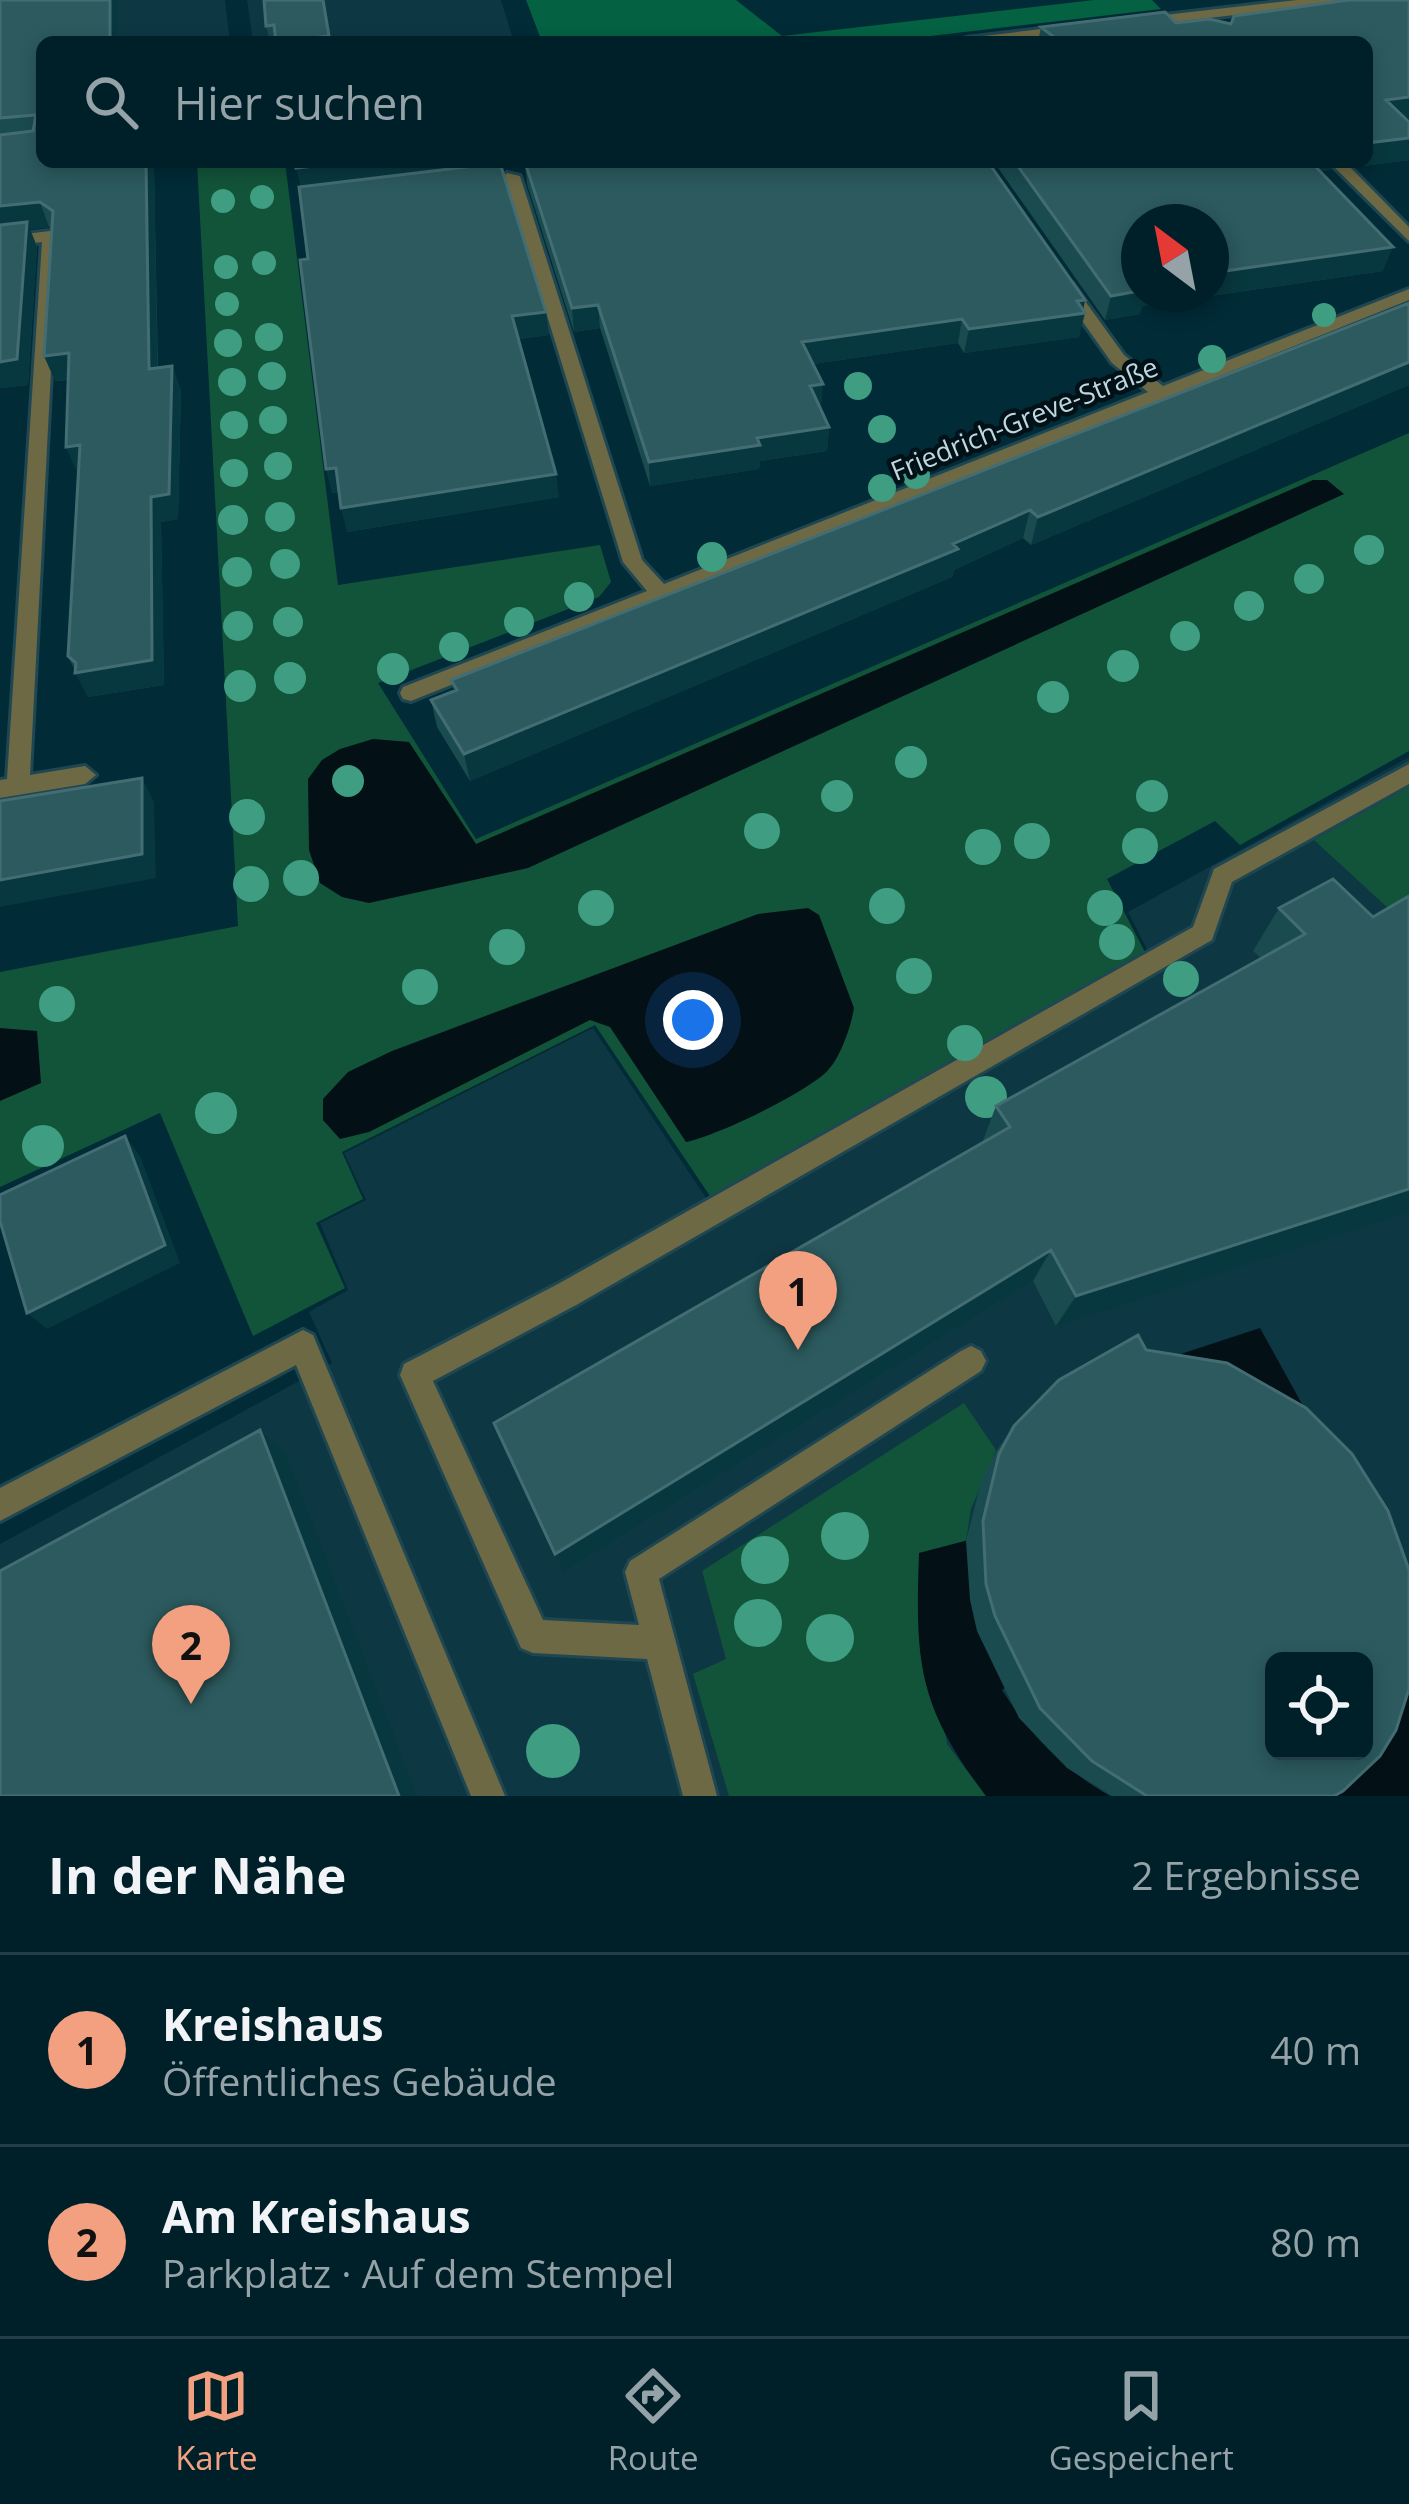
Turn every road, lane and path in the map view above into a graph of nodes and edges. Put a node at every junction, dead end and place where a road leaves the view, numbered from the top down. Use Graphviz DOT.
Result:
graph roads {
  1 [pos="1332,0"];
  2 [pos="1124,24"];
  3 [pos="1079,29"];
  4 [pos="1018,36"];
  5 [pos="1343,168"];
  6 [pos="532,174"];
  7 [pos="512,176"];
  8 [pos="490,179"];
  9 [pos="1409,236"];
  10 [pos="0,242"];
  11 [pos="1058,274"];
  12 [pos="1409,294"];
  13 [pos="1159,392"];
  14 [pos="659,592"];
  15 [pos="410,693"];
  16 [pos="1409,773"];
  17 [pos="85,775"];
  18 [pos="9,787"];
  19 [pos="971,1361"];
  20 [pos="0,1505"];
  21 [pos="660,1643"];
  22 [pos="488,1796"];
  23 [pos="700,1796"];
  1 -- 2 [label="street"];
  3 -- 4 [label="street"];
  5 -- 9 [label="street"];
  6 -- 7 [label="street"];
  7 -- 8 [label="street"];
  7 -- 14 [label="street"];
  10 -- 18 [label="street"];
  11 -- 13 [label="street"];
  12 -- 13 [label="street, Friedrich-Greve-Straße"];
  13 -- 14 [label="street, Friedrich-Greve-Straße"];
  14 -- 15 [label="street, Friedrich-Greve-Straße"];
  16 -- 21 [label="street"];
  17 -- 18 [label="street"];
  19 -- 21 [label="street"];
  20 -- 22 [label="street"];
  21 -- 23 [label="street"];
}
